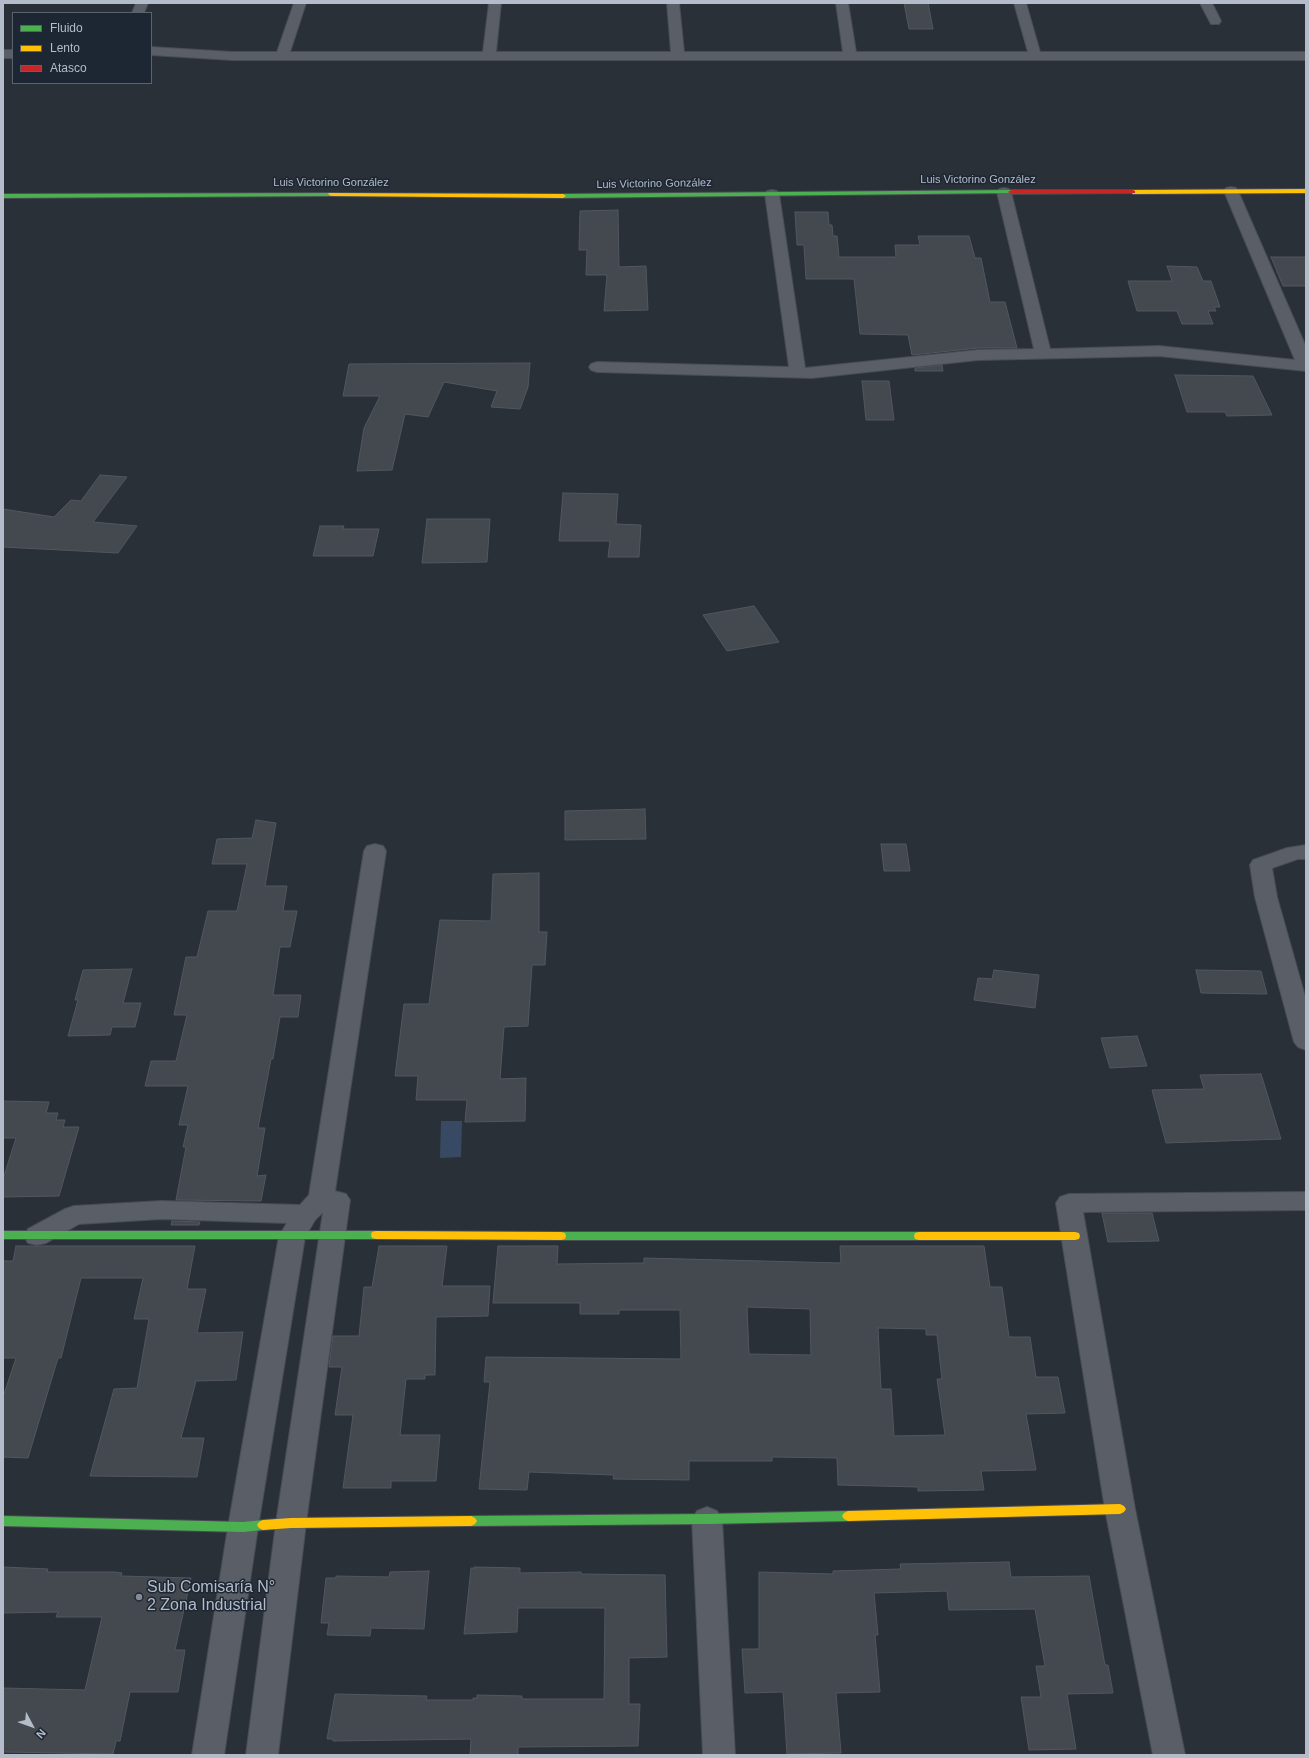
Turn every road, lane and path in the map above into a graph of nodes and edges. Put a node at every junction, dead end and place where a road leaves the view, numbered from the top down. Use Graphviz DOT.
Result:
graph roads {
  1 [pos="300,3"];
  2 [pos="495,3"];
  3 [pos="673,3"];
  4 [pos="842,3"];
  5 [pos="1020,3"];
  6 [pos="1206,3"];
  7 [pos="1215,21"];
  8 [pos="152,51"];
  9 [pos="282,56"];
  10 [pos="488,56"];
  11 [pos="678,56"];
  12 [pos="850,56"];
  13 [pos="1035,56"];
  14 [pos="1306,56"];
  15 [pos="1231,191"];
  16 [pos="1306,191"];
  17 [pos="1004,192"];
  18 [pos="772,194"];
  19 [pos="3,196"];
  20 [pos="1043,354"];
  21 [pos="597,367"];
  22 [pos="798,373"];
  23 [pos="375,851"];
  24 [pos="1306,852"];
  25 [pos="1306,1042"];
  26 [pos="1306,1201"];
  27 [pos="314,1212"];
  28 [pos="3,1235"];
  29 [pos="333,1235"];
  30 [pos="37,1236"];
  31 [pos="1074,1236"];
  32 [pos="1120,1510"];
  33 [pos="707,1519"];
  34 [pos="3,1521"];
  35 [pos="291,1523"];
  36 [pos="243,1527"];
  37 [pos="208,1755"];
  38 [pos="262,1755"];
  39 [pos="719,1755"];
  40 [pos="1169,1755"];
  1 -- 9 [label="street"];
  2 -- 10 [label="street"];
  3 -- 11 [label="street"];
  4 -- 12 [label="street"];
  5 -- 13 [label="street"];
  6 -- 7 [label="street"];
  8 -- 9 [label="street"];
  9 -- 10 [label="street"];
  10 -- 11 [label="street"];
  11 -- 12 [label="street"];
  12 -- 13 [label="street"];
  13 -- 14 [label="street"];
  15 -- 16 [label="street, Luis Victorino González"];
  15 -- 17 [label="street, Luis Victorino González"];
  15 -- 20 [label="street"];
  17 -- 18 [label="street, Luis Victorino González"];
  17 -- 20 [label="street"];
  18 -- 19 [label="street, Luis Victorino González"];
  18 -- 22 [label="street"];
  20 -- 22 [label="street"];
  21 -- 22 [label="street"];
  23 -- 27 [label="street"];
  24 -- 25 [label="street"];
  26 -- 31 [label="street"];
  27 -- 29 [label="street"];
  27 -- 29 [label="street"];
  27 -- 30 [label="street"];
  27 -- 36 [label="street"];
  28 -- 30 [label="street"];
  29 -- 31 [label="street"];
  29 -- 35 [label="street"];
  31 -- 32 [label="street"];
  32 -- 33 [label="street"];
  32 -- 40 [label="street"];
  33 -- 35 [label="street"];
  33 -- 39 [label="street"];
  34 -- 36 [label="street"];
  35 -- 36 [label="street"];
  35 -- 38 [label="street"];
  36 -- 37 [label="street"];
}
